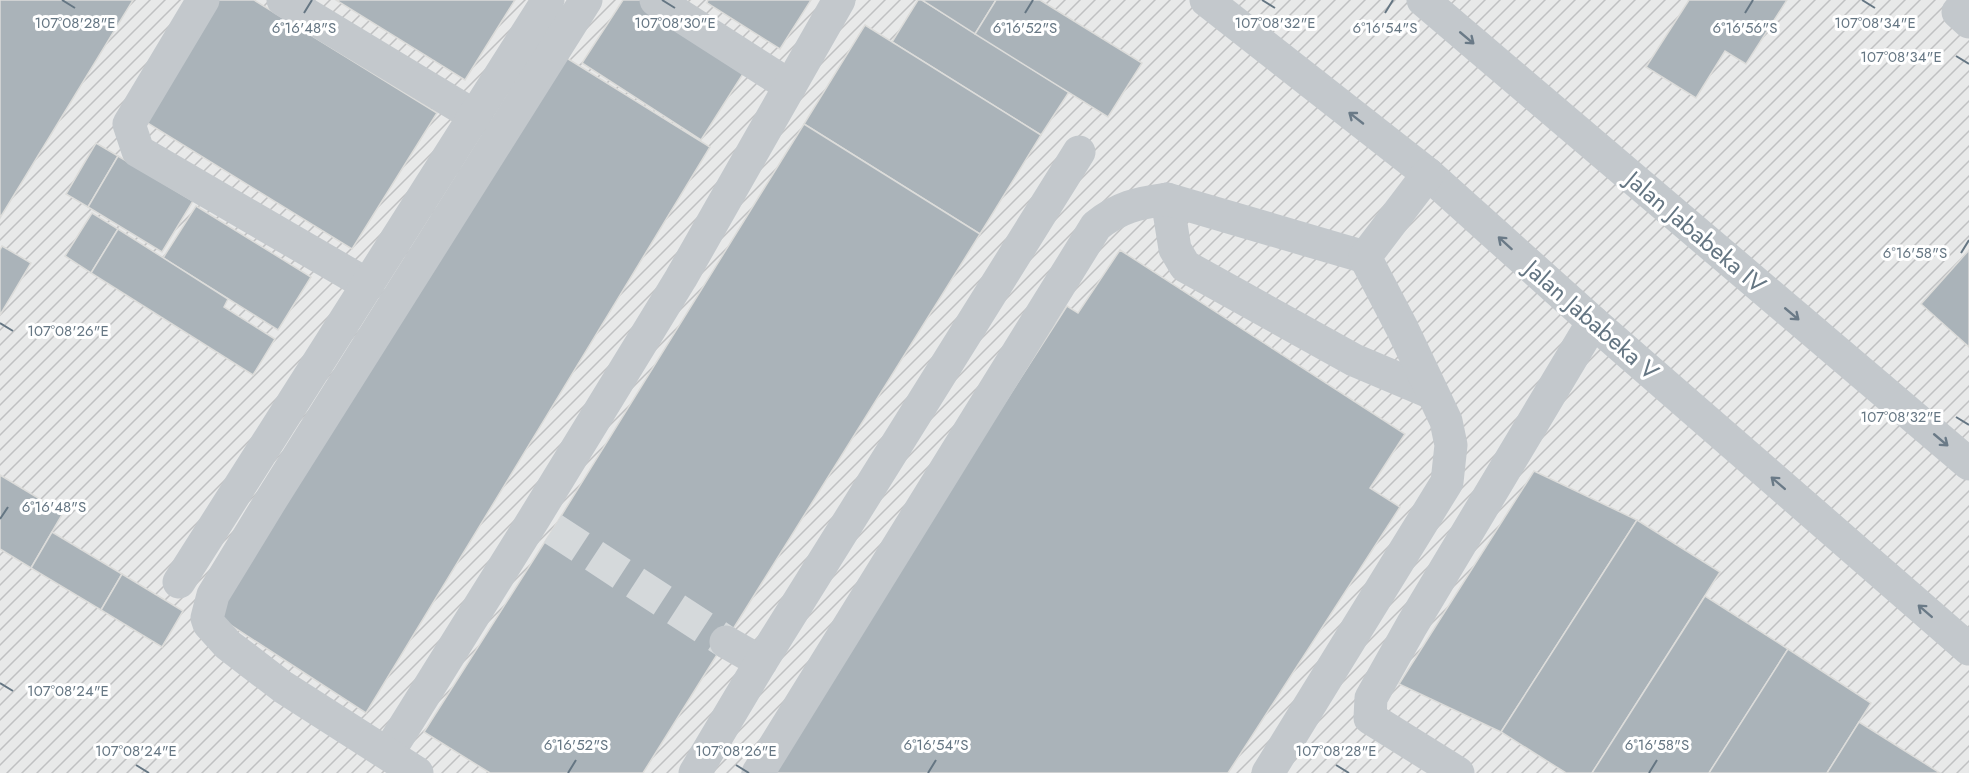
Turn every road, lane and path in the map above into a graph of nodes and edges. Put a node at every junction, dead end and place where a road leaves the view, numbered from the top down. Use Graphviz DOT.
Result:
graph roads {
  1 [pos="203,0"];
  2 [pos="283,0"];
  3 [pos="548,0"];
  4 [pos="586,0"];
  5 [pos="656,0"];
  6 [pos="839,0"];
  7 [pos="1206,0"];
  8 [pos="1423,0"];
  9 [pos="790,86"];
  10 [pos="475,116"];
  11 [pos="1079,152"];
  12 [pos="1428,174"];
  13 [pos="1167,199"];
  14 [pos="1365,257"];
  15 [pos="368,285"];
  16 [pos="1593,322"];
  17 [pos="1431,393"];
  18 [pos="1969,464"];
  19 [pos="179,582"];
  20 [pos="726,642"];
  21 [pos="1969,649"];
  22 [pos="761,662"];
  23 [pos="388,753"];
  24 [pos="417,773"];
  25 [pos="695,773"];
  26 [pos="758,773"];
  27 [pos="1268,773"];
  28 [pos="1458,773"];
  1 -- 15 [label="street"];
  2 -- 10 [label="street"];
  3 -- 10 [label="street"];
  4 -- 23 [label="street"];
  5 -- 9 [label="street"];
  6 -- 9 [label="street"];
  12 -- 7 [label="street, Jalan Jababeka V, one-way"];
  8 -- 18 [label="street, Jalan Jababeka IV, one-way"];
  9 -- 23 [label="street"];
  10 -- 15 [label="street"];
  11 -- 22 [label="street"];
  12 -- 14 [label="street"];
  16 -- 12 [label="street, Jalan Jababeka V, one-way"];
  13 -- 14 [label="street"];
  13 -- 17 [label="street"];
  13 -- 26 [label="street"];
  14 -- 17 [label="street"];
  15 -- 19 [label="street"];
  21 -- 16 [label="street, Jalan Jababeka V, one-way"];
  16 -- 28 [label="street"];
  17 -- 27 [label="street"];
  20 -- 22 [label="street"];
  22 -- 25 [label="street"];
  23 -- 24 [label="street"];
}
